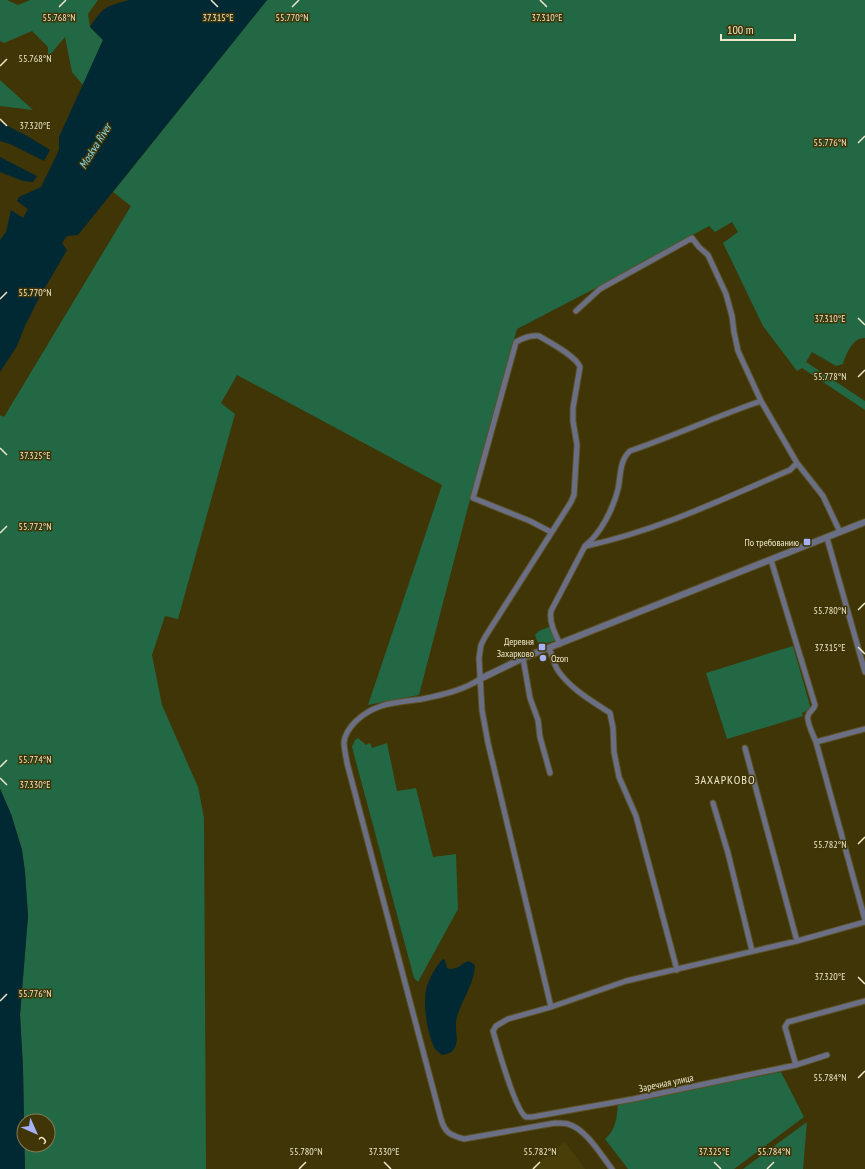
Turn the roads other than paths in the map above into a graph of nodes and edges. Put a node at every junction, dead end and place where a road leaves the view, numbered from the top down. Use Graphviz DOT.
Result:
graph roads {
  1 [pos="576,311"];
  2 [pos="761,401"];
  3 [pos="797,463"];
  4 [pos="865,522"];
  5 [pos="552,532"];
  6 [pos="840,532"];
  7 [pos="827,538"];
  8 [pos="585,546"];
  9 [pos="771,560"];
  10 [pos="560,644"];
  11 [pos="550,648"];
  12 [pos="524,658"];
  13 [pos="865,672"];
  14 [pos="480,679"];
  15 [pos="865,729"];
  16 [pos="816,742"];
  17 [pos="745,748"];
  18 [pos="550,773"];
  19 [pos="713,803"];
  20 [pos="865,921"];
  21 [pos="797,941"];
  22 [pos="752,951"];
  23 [pos="677,970"];
  24 [pos="865,1001"];
  25 [pos="551,1007"];
  26 [pos="827,1055"];
  27 [pos="796,1065"];
  28 [pos="612,1169"];
  1 -- 2 [label="street"];
  2 -- 3 [label="street"];
  2 -- 8 [label="street"];
  3 -- 6 [label="street"];
  3 -- 8 [label="street"];
  4 -- 6 [label="street"];
  5 -- 5 [label="street"];
  5 -- 14 [label="street"];
  6 -- 7 [label="street"];
  7 -- 9 [label="street"];
  7 -- 13 [label="street"];
  8 -- 10 [label="street"];
  9 -- 10 [label="street"];
  9 -- 16 [label="street"];
  10 -- 11 [label="street"];
  11 -- 12 [label="street"];
  11 -- 23 [label="street"];
  12 -- 14 [label="street"];
  12 -- 18 [label="street"];
  14 -- 25 [label="street"];
  14 -- 28 [label="street"];
  15 -- 16 [label="street"];
  16 -- 20 [label="street"];
  17 -- 21 [label="street"];
  19 -- 22 [label="street"];
  20 -- 21 [label="street"];
  21 -- 22 [label="street"];
  22 -- 23 [label="street"];
  23 -- 25 [label="street"];
  24 -- 27 [label="street"];
  25 -- 27 [label="street, Заречная улица"];
  26 -- 27 [label="street"];
}
